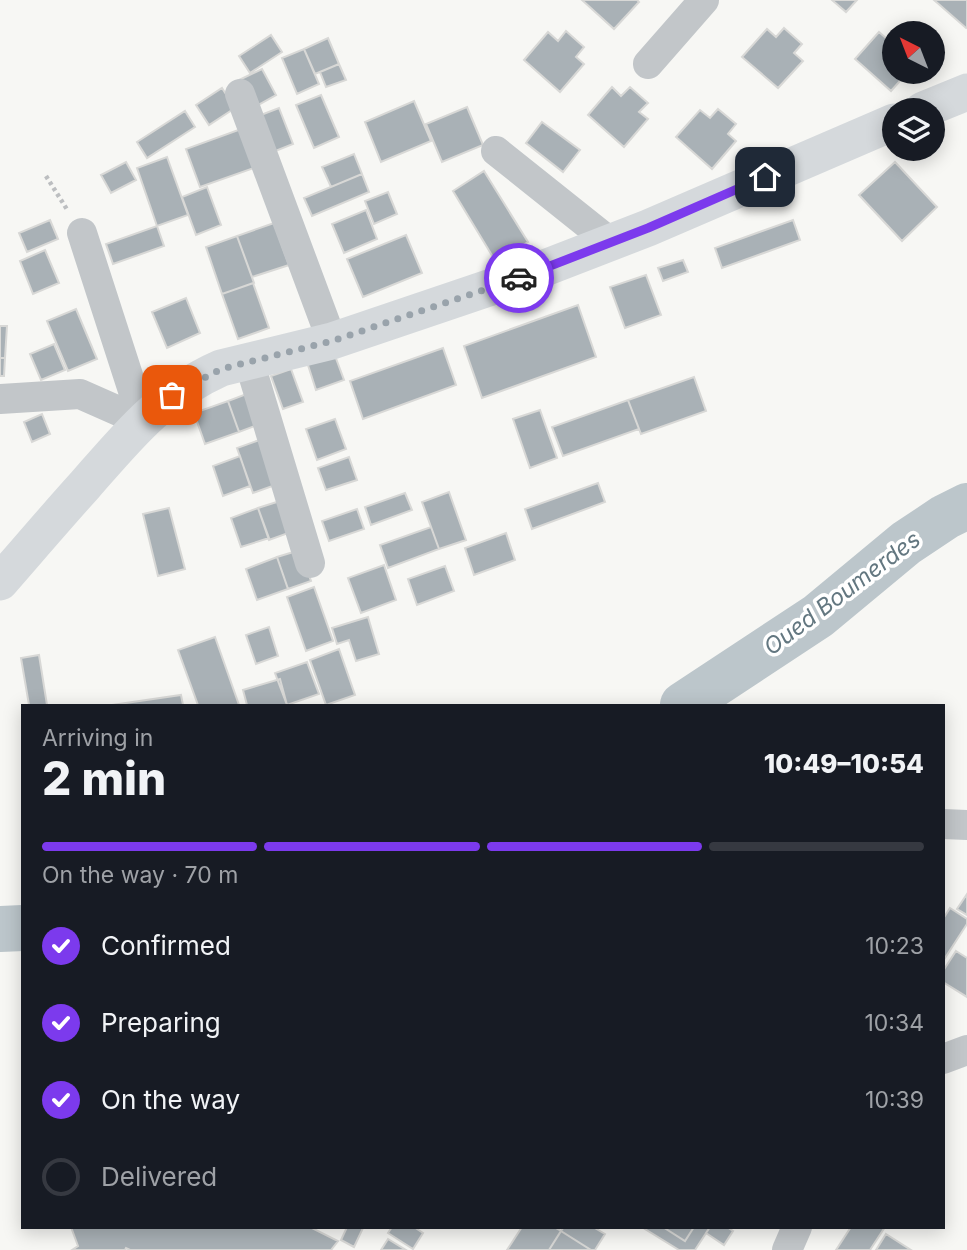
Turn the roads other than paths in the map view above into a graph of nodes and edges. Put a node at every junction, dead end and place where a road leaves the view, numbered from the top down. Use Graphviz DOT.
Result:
graph roads {
  1 [pos="704,0"];
  2 [pos="648,64"];
  3 [pos="967,92"];
  4 [pos="240,94"];
  5 [pos="945,101"];
  6 [pos="882,127"];
  7 [pos="495,151"];
  8 [pos="82,233"];
  9 [pos="610,242"];
  10 [pos="332,341"];
  11 [pos="235,365"];
  12 [pos="0,399"];
  13 [pos="130,406"];
  14 [pos="0,560"];
  15 [pos="310,563"];
  16 [pos="0,582"];
  17 [pos="945,824"];
  18 [pos="967,825"];
  19 [pos="967,1050"];
  20 [pos="945,1058"];
  21 [pos="796,1229"];
  22 [pos="787,1250"];
  1 -- 2 [label="street"];
  3 -- 5 [label="main road"];
  4 -- 10 [label="street"];
  6 -- 9 [label="main road"];
  7 -- 9 [label="street"];
  8 -- 13 [label="street"];
  9 -- 10 [label="main road"];
  10 -- 11 [label="main road"];
  11 -- 13 [label="main road"];
  11 -- 15 [label="street"];
  11 -- 16 [label="main road"];
  12 -- 13 [label="street"];
  13 -- 14 [label="main road"];
  17 -- 18 [label="street"];
  19 -- 20 [label="street"];
  21 -- 22 [label="street"];
}
